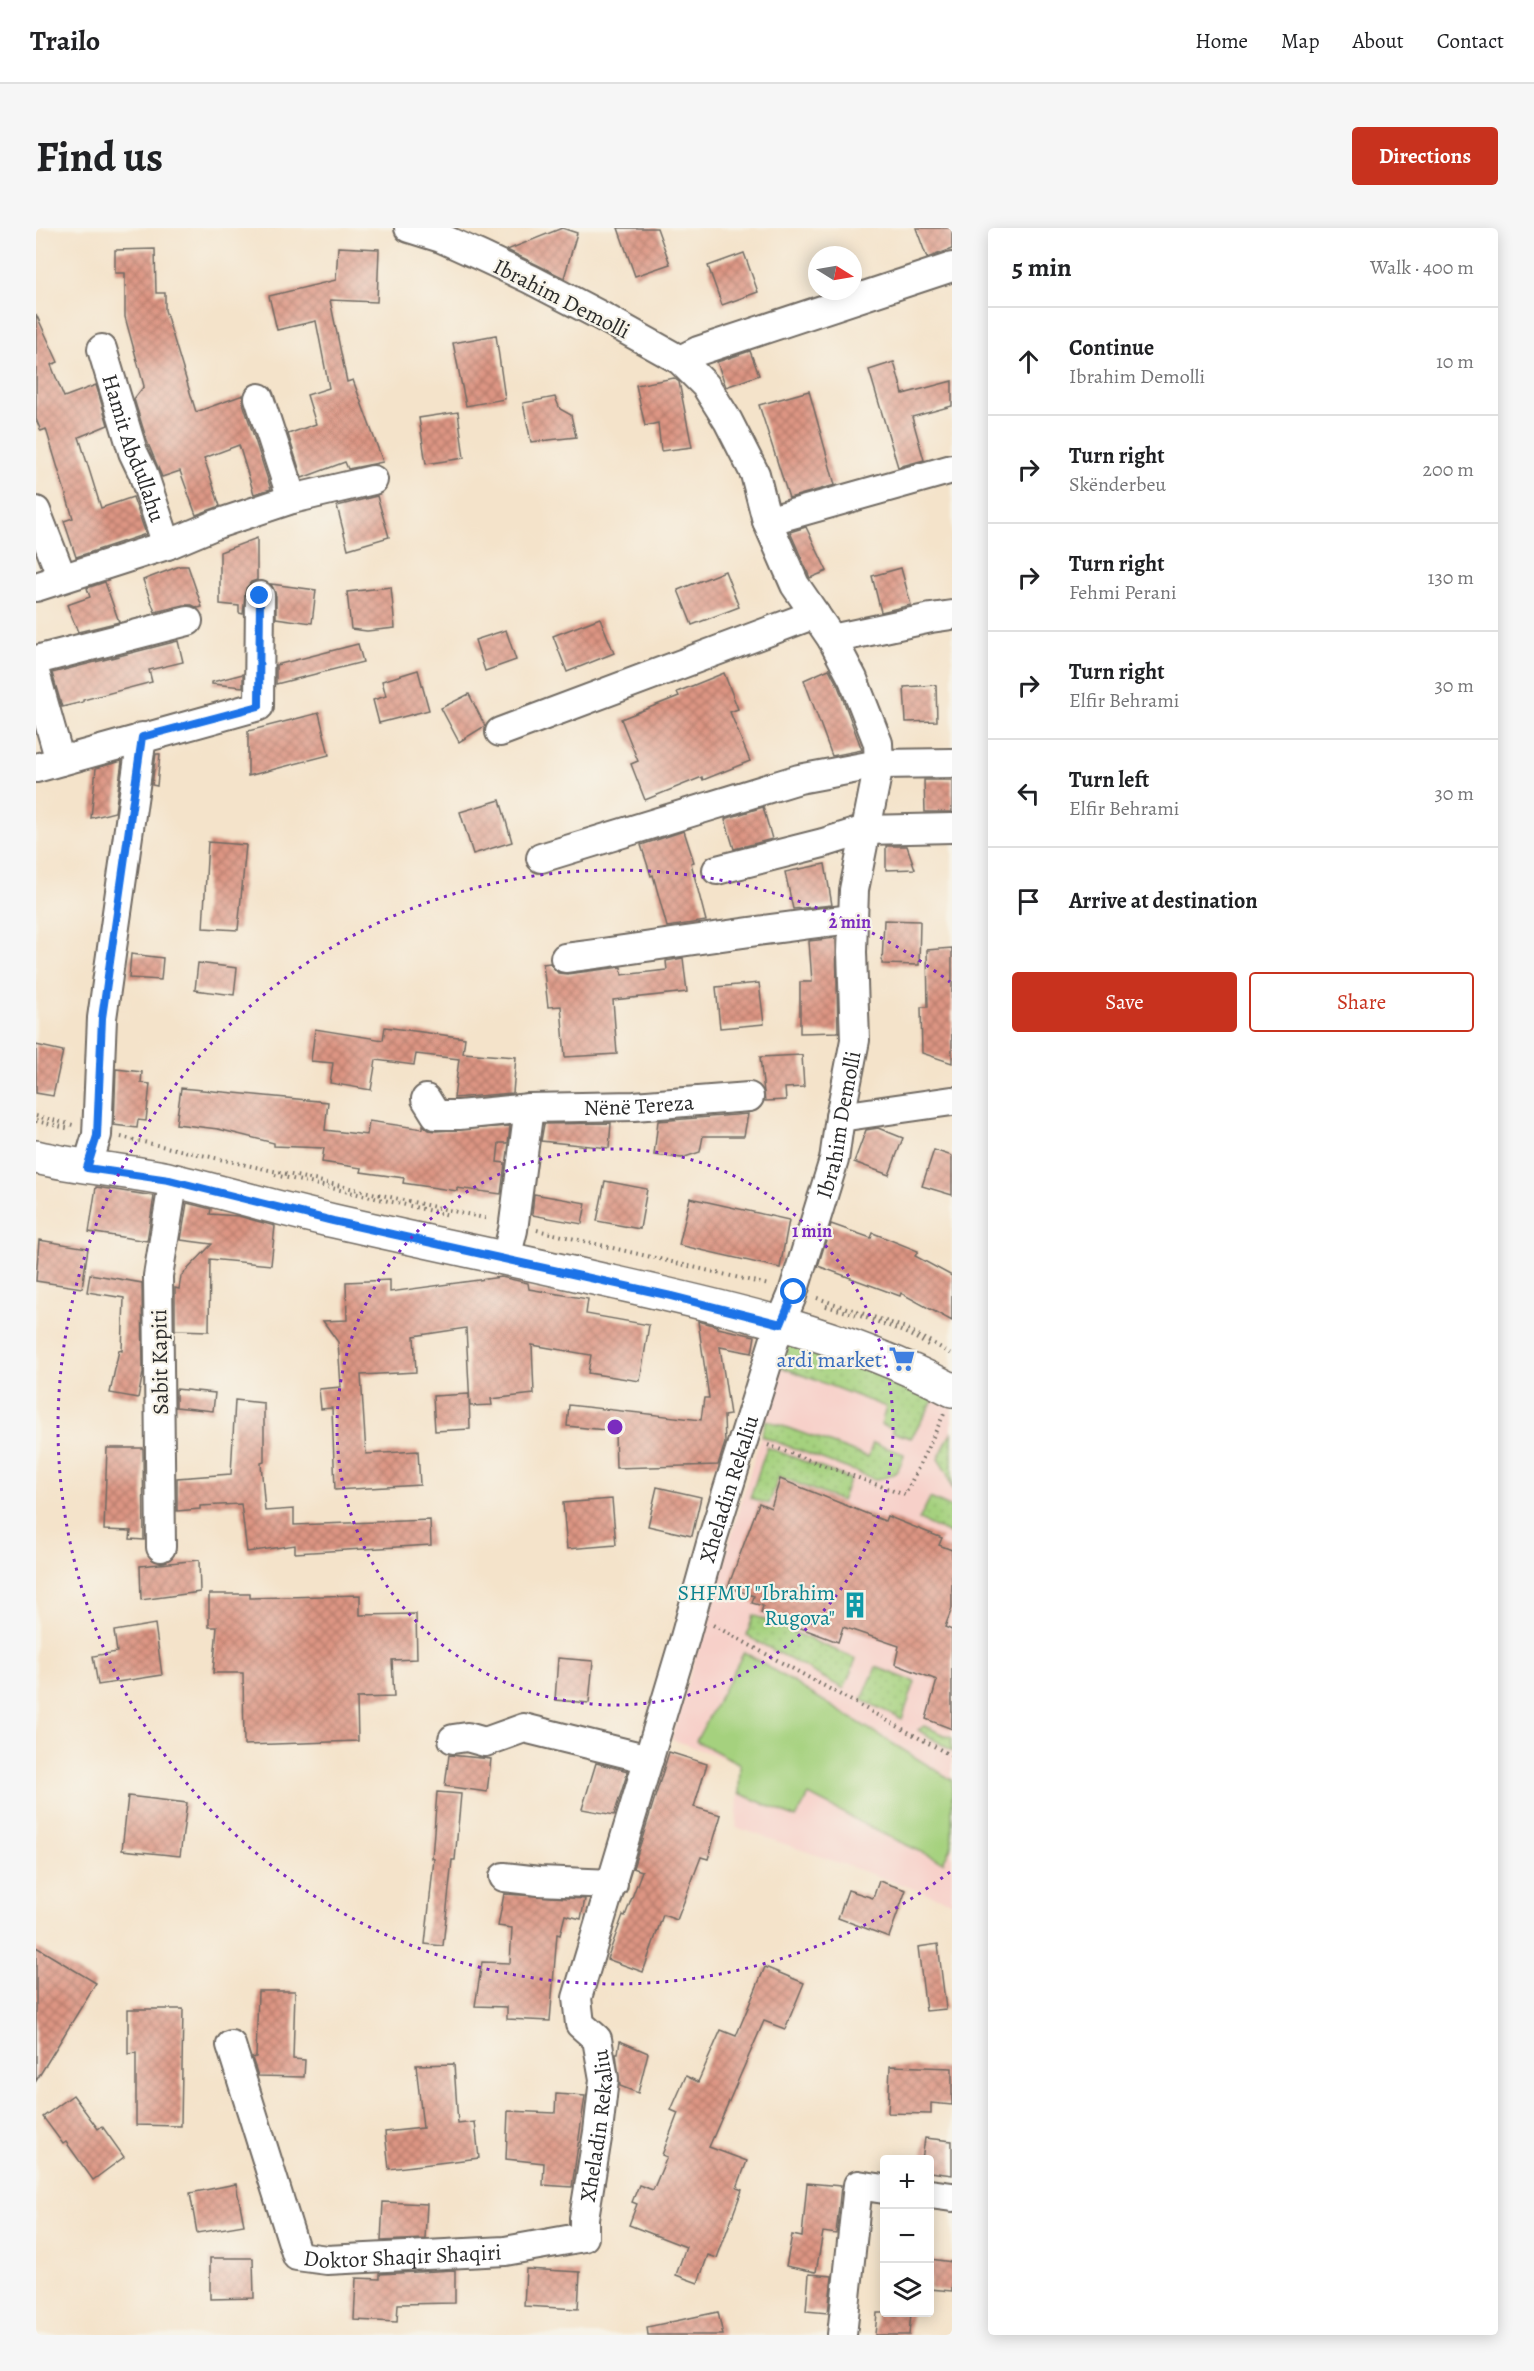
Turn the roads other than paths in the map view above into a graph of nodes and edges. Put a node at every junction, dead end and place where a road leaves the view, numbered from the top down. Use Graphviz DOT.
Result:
graph roads {
  1 [pos="409,228"];
  2 [pos="952,267"];
  3 [pos="102,349"];
  4 [pos="680,360"];
  5 [pos="259,398"];
  6 [pos="952,469"];
  7 [pos="373,480"];
  8 [pos="292,499"];
  9 [pos="36,511"];
  10 [pos="767,522"];
  11 [pos="167,545"];
  12 [pos="62,578"];
  13 [pos="36,587"];
  14 [pos="260,596"];
  15 [pos="815,614"];
  16 [pos="952,615"];
  17 [pos="188,621"];
  18 [pos="832,639"];
  19 [pos="36,660"];
  20 [pos="36,676"];
  21 [pos="500,732"];
  22 [pos="142,737"];
  23 [pos="952,763"];
  24 [pos="48,764"];
  25 [pos="879,764"];
  26 [pos="952,828"];
  27 [pos="865,830"];
  28 [pos="541,858"];
  29 [pos="717,870"];
  30 [pos="853,919"];
  31 [pos="565,958"];
  32 [pos="749,1097"];
  33 [pos="426,1099"];
  34 [pos="952,1101"];
  35 [pos="529,1108"];
  36 [pos="840,1117"];
  37 [pos="36,1157"];
  38 [pos="87,1168"];
  39 [pos="169,1180"];
  40 [pos="506,1258"];
  41 [pos="781,1324"];
  42 [pos="948,1402"];
  43 [pos="162,1547"];
  44 [pos="453,1738"];
  45 [pos="649,1759"];
  46 [pos="504,1877"];
  47 [pos="612,1884"];
  48 [pos="231,2045"];
  49 [pos="880,2188"];
  50 [pos="934,2195"];
  51 [pos="952,2197"];
  52 [pos="584,2237"];
  53 [pos="842,2335"];
  1 -- 4 [label="street, Ibrahim Demolli"];
  2 -- 4 [label="street"];
  3 -- 11 [label="street, Hamit Abdullahu"];
  4 -- 10 [label="street, Ibrahim Demolli"];
  5 -- 8 [label="street"];
  6 -- 10 [label="street"];
  7 -- 8 [label="street, Hamit Abdullahu"];
  8 -- 11 [label="street, Hamit Abdullahu"];
  9 -- 12 [label="street"];
  10 -- 15 [label="street, Ibrahim Demolli"];
  11 -- 12 [label="street, Hamit Abdullahu"];
  12 -- 13 [label="street, Hamit Abdullahu"];
  14 -- 22 [label="street"];
  15 -- 18 [label="street, Ibrahim Demolli"];
  15 -- 21 [label="street"];
  16 -- 18 [label="street"];
  17 -- 19 [label="street"];
  18 -- 25 [label="street, Ibrahim Demolli"];
  20 -- 24 [label="street"];
  22 -- 24 [label="street"];
  22 -- 38 [label="street"];
  23 -- 25 [label="street"];
  25 -- 27 [label="street, Ibrahim Demolli"];
  25 -- 28 [label="street"];
  26 -- 27 [label="street"];
  27 -- 29 [label="street"];
  27 -- 30 [label="street, Ibrahim Demolli"];
  30 -- 31 [label="street"];
  30 -- 36 [label="street, Ibrahim Demolli"];
  32 -- 35 [label="street, Nënë Tereza"];
  33 -- 35 [label="street, Nënë Tereza"];
  34 -- 36 [label="street"];
  35 -- 40 [label="street"];
  36 -- 41 [label="street, Ibrahim Demolli"];
  37 -- 38 [label="main road"];
  38 -- 39 [label="main road"];
  39 -- 40 [label="main road"];
  39 -- 43 [label="street, Sabit Kapiti"];
  40 -- 41 [label="main road"];
  41 -- 42 [label="main road"];
  41 -- 45 [label="street, Xheladin Rekaliu"];
  44 -- 45 [label="street"];
  45 -- 47 [label="street, Xheladin Rekaliu"];
  46 -- 47 [label="street"];
  47 -- 52 [label="street, Xheladin Rekaliu"];
  48 -- 52 [label="street, Doktor Shaqir Shaqiri"];
  49 -- 53 [label="street"];
  50 -- 51 [label="street"];
}
